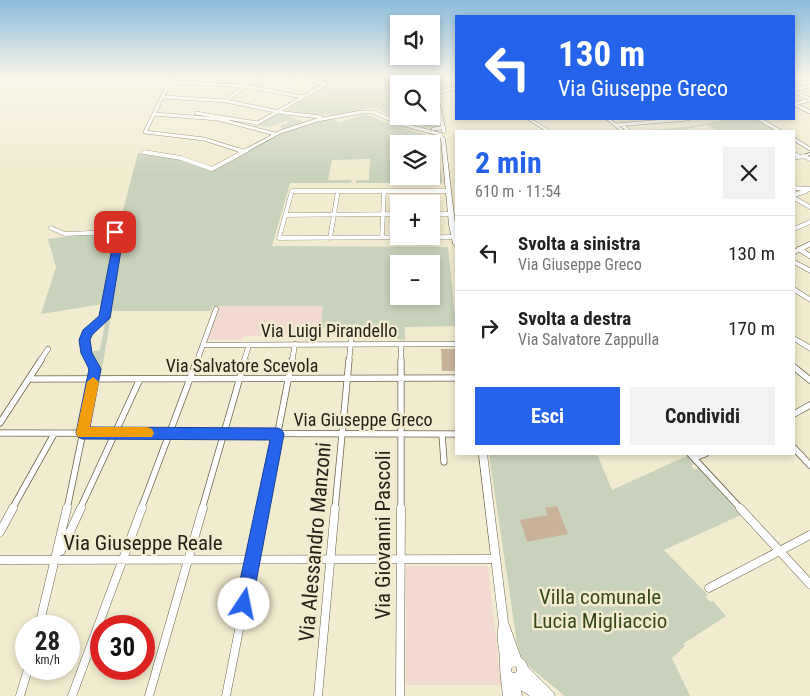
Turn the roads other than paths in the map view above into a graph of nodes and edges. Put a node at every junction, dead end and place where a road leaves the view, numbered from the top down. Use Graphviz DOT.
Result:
graph roads {
  1 [pos="156,109"];
  2 [pos="267,109"];
  3 [pos="283,109"];
  4 [pos="189,112"];
  5 [pos="279,112"];
  6 [pos="154,113"];
  7 [pos="285,113"];
  8 [pos="440,113"];
  9 [pos="185,115"];
  10 [pos="223,116"];
  11 [pos="329,117"];
  12 [pos="218,119"];
  13 [pos="531,120"];
  14 [pos="610,120"];
  15 [pos="676,120"];
  16 [pos="760,120"];
  17 [pos="309,122"];
  18 [pos="258,123"];
  19 [pos="619,125"];
  20 [pos="252,127"];
  21 [pos="416,127"];
  22 [pos="258,129"];
  23 [pos="547,130"];
  24 [pos="622,130"];
  25 [pos="626,130"];
  26 [pos="778,130"];
  27 [pos="440,132"];
  28 [pos="275,134"];
  29 [pos="269,137"];
  30 [pos="795,140"];
  31 [pos="810,149"];
  32 [pos="242,151"];
  33 [pos="144,152"];
  34 [pos="805,155"];
  35 [pos="795,188"];
  36 [pos="808,190"];
  37 [pos="338,191"];
  38 [pos="384,191"];
  39 [pos="448,191"];
  40 [pos="795,196"];
  41 [pos="795,197"];
  42 [pos="810,207"];
  43 [pos="454,208"];
  44 [pos="440,211"];
  45 [pos="286,213"];
  46 [pos="334,213"];
  47 [pos="383,213"];
  48 [pos="390,213"];
  49 [pos="810,222"];
  50 [pos="51,228"];
  51 [pos="795,229"];
  52 [pos="382,237"];
  53 [pos="330,238"];
  54 [pos="455,238"];
  55 [pos="810,244"];
  56 [pos="796,251"];
  57 [pos="810,256"];
  58 [pos="795,263"];
  59 [pos="810,271"];
  60 [pos="795,290"];
  61 [pos="810,300"];
  62 [pos="216,309"];
  63 [pos="352,331"];
  64 [pos="795,339"];
  65 [pos="295,344"];
  66 [pos="352,344"];
  67 [pos="401,344"];
  68 [pos="455,344"];
  69 [pos="202,345"];
  70 [pos="249,345"];
  71 [pos="810,348"];
  72 [pos="48,349"];
  73 [pos="795,368"];
  74 [pos="29,378"];
  75 [pos="240,378"];
  76 [pos="289,378"];
  77 [pos="348,378"];
  78 [pos="401,378"];
  79 [pos="455,378"];
  80 [pos="94,379"];
  81 [pos="140,379"];
  82 [pos="190,379"];
  83 [pos="810,380"];
  84 [pos="810,405"];
  85 [pos="795,413"];
  86 [pos="0,423"];
  87 [pos="0,433"];
  88 [pos="82,433"];
  89 [pos="115,433"];
  90 [pos="170,433"];
  91 [pos="224,433"];
  92 [pos="54,434"];
  93 [pos="278,434"];
  94 [pos="343,434"];
  95 [pos="401,434"];
  96 [pos="442,434"];
  97 [pos="455,434"];
  98 [pos="795,449"];
  99 [pos="483,455"];
  100 [pos="692,456"];
  101 [pos="444,462"];
  102 [pos="810,465"];
  103 [pos="0,532"];
  104 [pos="810,535"];
  105 [pos="780,551"];
  106 [pos="400,559"];
  107 [pos="495,559"];
  108 [pos="0,560"];
  109 [pos="187,560"];
  110 [pos="252,560"];
  111 [pos="331,560"];
  112 [pos="56,561"];
  113 [pos="122,561"];
  114 [pos="810,584"];
  115 [pos="709,588"];
  116 [pos="42,615"];
  117 [pos="503,622"];
  118 [pos="520,665"];
  119 [pos="511,674"];
  120 [pos="25,680"];
  121 [pos="20,696"];
  122 [pos="72,696"];
  123 [pos="148,696"];
  124 [pos="226,696"];
  125 [pos="318,696"];
  126 [pos="400,696"];
  127 [pos="509,696"];
  128 [pos="516,696"];
  129 [pos="540,696"];
  130 [pos="549,696"];
  1 -- 6 [label="street"];
  2 -- 5 [label="street"];
  3 -- 5 [label="street"];
  4 -- 6 [label="street"];
  4 -- 9 [label="street"];
  4 -- 10 [label="street"];
  5 -- 7 [label="street"];
  5 -- 18 [label="street"];
  6 -- 9 [label="street"];
  6 -- 32 [label="street"];
  7 -- 11 [label="street"];
  7 -- 17 [label="street"];
  8 -- 27 [label="main road"];
  9 -- 12 [label="street"];
  10 -- 12 [label="street"];
  10 -- 18 [label="street"];
  11 -- 17 [label="street"];
  11 -- 21 [label="street"];
  12 -- 20 [label="street"];
  13 -- 23 [label="main road"];
  14 -- 19 [label="main road"];
  15 -- 19 [label="street"];
  16 -- 26 [label="street"];
  17 -- 28 [label="street"];
  18 -- 20 [label="street"];
  19 -- 24 [label="main road"];
  19 -- 25 [label="street"];
  20 -- 22 [label="street"];
  21 -- 27 [label="street"];
  21 -- 27 [label="street"];
  22 -- 28 [label="street"];
  22 -- 29 [label="street"];
  27 -- 39 [label="main road"];
  27 -- 43 [label="main road"];
  28 -- 29 [label="street"];
  29 -- 32 [label="street"];
  30 -- 31 [label="street"];
  31 -- 34 [label="main road"];
  32 -- 33 [label="street"];
  35 -- 36 [label="street"];
  36 -- 40 [label="street"];
  37 -- 38 [label="street"];
  37 -- 45 [label="street"];
  37 -- 46 [label="street"];
  38 -- 39 [label="street"];
  38 -- 47 [label="street"];
  39 -- 43 [label="main road"];
  41 -- 42 [label="street"];
  43 -- 44 [label="street"];
  43 -- 54 [label="main road"];
  45 -- 46 [label="street"];
  45 -- 53 [label="street"];
  46 -- 47 [label="street"];
  46 -- 53 [label="street"];
  47 -- 48 [label="street"];
  47 -- 52 [label="street"];
  49 -- 51 [label="street"];
  50 -- 80 [label="street"];
  52 -- 53 [label="street"];
  52 -- 54 [label="street"];
  55 -- 56 [label="street"];
  56 -- 57 [label="street"];
  58 -- 59 [label="main road"];
  60 -- 61 [label="main road"];
  62 -- 69 [label="street"];
  63 -- 66 [label="street, Via Alessandro Manzoni"];
  64 -- 71 [label="main road"];
  65 -- 66 [label="street, Via Luigi Pirandello"];
  65 -- 70 [label="street, Via Luigi Pirandello"];
  65 -- 76 [label="street"];
  66 -- 67 [label="street, Via Luigi Pirandello"];
  66 -- 77 [label="street, Via Alessandro Manzoni"];
  67 -- 68 [label="street, Via Luigi Pirandello"];
  67 -- 78 [label="street, Via Giovanni Pascoli"];
  69 -- 70 [label="street, Via Luigi Pirandello"];
  69 -- 82 [label="street"];
  70 -- 75 [label="street"];
  72 -- 74 [label="street"];
  73 -- 83 [label="street"];
  74 -- 80 [label="street, Via Salvatore Scevola"];
  74 -- 86 [label="street"];
  75 -- 76 [label="street, Via Salvatore Scevola"];
  75 -- 82 [label="street, Via Salvatore Scevola"];
  75 -- 91 [label="street"];
  76 -- 77 [label="street, Via Salvatore Scevola"];
  76 -- 93 [label="street"];
  77 -- 78 [label="street, Via Salvatore Scevola"];
  77 -- 94 [label="street, Via Alessandro Manzoni"];
  78 -- 79 [label="street, Via Salvatore Scevola"];
  78 -- 95 [label="street, Via Giovanni Pascoli"];
  80 -- 81 [label="street, Via Salvatore Scevola"];
  80 -- 88 [label="street"];
  81 -- 82 [label="street, Via Salvatore Scevola"];
  81 -- 89 [label="street"];
  82 -- 90 [label="street"];
  84 -- 85 [label="street"];
  87 -- 92 [label="street, Via Giuseppe Greco"];
  88 -- 89 [label="street, Via Giuseppe Greco"];
  88 -- 92 [label="street, Via Giuseppe Greco"];
  88 -- 112 [label="street"];
  89 -- 90 [label="street, Via Giuseppe Greco"];
  89 -- 112 [label="street"];
  90 -- 91 [label="street, Via Giuseppe Greco"];
  90 -- 113 [label="street"];
  91 -- 93 [label="street, Via Giuseppe Greco"];
  91 -- 109 [label="street"];
  92 -- 103 [label="street"];
  93 -- 94 [label="street, Via Giuseppe Greco"];
  93 -- 110 [label="street"];
  94 -- 95 [label="street, Via Giuseppe Greco"];
  94 -- 111 [label="street, Via Alessandro Manzoni"];
  95 -- 96 [label="street, Via Giuseppe Greco"];
  95 -- 106 [label="street, Via Giovanni Pascoli"];
  96 -- 97 [label="street, Via Giuseppe Greco"];
  96 -- 101 [label="street"];
  98 -- 102 [label="street"];
  99 -- 107 [label="main road"];
  100 -- 105 [label="street"];
  104 -- 105 [label="street"];
  105 -- 114 [label="street"];
  105 -- 115 [label="street"];
  106 -- 107 [label="street, Via Giuseppe Reale"];
  106 -- 111 [label="street, Via Giuseppe Reale"];
  106 -- 126 [label="street, Via Giovanni Pascoli"];
  107 -- 117 [label="main road"];
  108 -- 112 [label="street, Via Giuseppe Reale"];
  109 -- 110 [label="street, Via Giuseppe Reale"];
  109 -- 113 [label="street, Via Giuseppe Reale"];
  109 -- 123 [label="street"];
  110 -- 111 [label="street, Via Giuseppe Reale"];
  110 -- 124 [label="street"];
  111 -- 125 [label="street, Via Alessandro Manzoni"];
  112 -- 113 [label="street, Via Giuseppe Reale"];
  112 -- 116 [label="street"];
  113 -- 122 [label="street"];
  117 -- 118 [label="main road"];
  117 -- 119 [label="main road"];
  118 -- 119 [label="main road"];
  118 -- 119 [label="main road"];
  118 -- 130 [label="main road"];
  119 -- 127 [label="main road"];
  119 -- 128 [label="main road"];
  119 -- 129 [label="main road"];
  120 -- 121 [label="street"];
}
